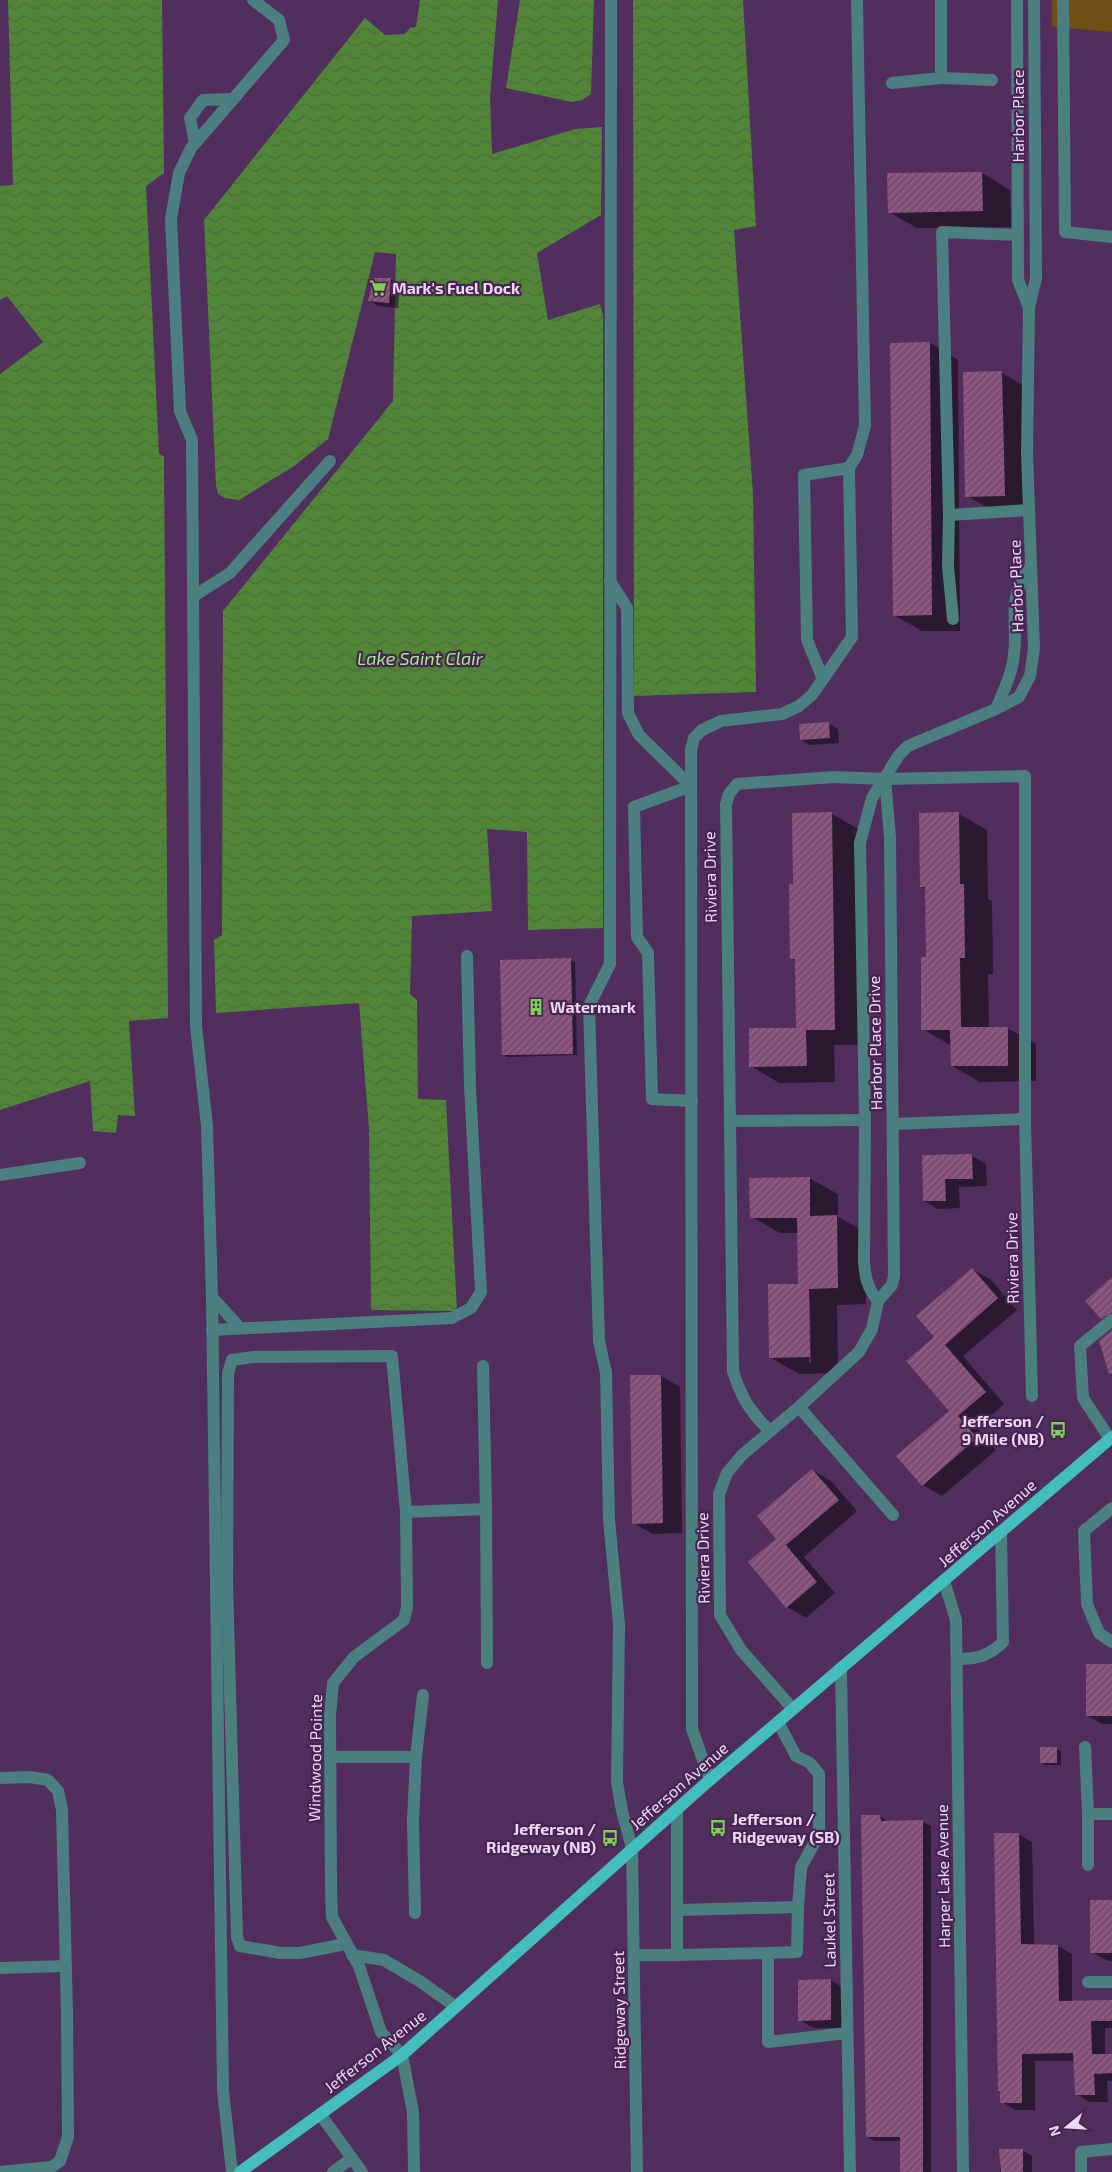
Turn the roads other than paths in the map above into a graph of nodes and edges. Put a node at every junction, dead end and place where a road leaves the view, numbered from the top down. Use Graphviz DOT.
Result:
graph roads {
  1 [pos="253,0"];
  2 [pos="611,0"];
  3 [pos="858,0"];
  4 [pos="941,0"];
  5 [pos="1017,0"];
  6 [pos="1034,0"];
  7 [pos="1063,0"];
  8 [pos="1017,40"];
  9 [pos="1034,40"];
  10 [pos="941,78"];
  11 [pos="992,80"];
  12 [pos="892,83"];
  13 [pos="233,99"];
  14 [pos="196,143"];
  15 [pos="1018,191"];
  16 [pos="1035,192"];
  17 [pos="1018,235"];
  18 [pos="1112,237"];
  19 [pos="1029,308"];
  20 [pos="330,461"];
  21 [pos="849,468"];
  22 [pos="1029,510"];
  23 [pos="949,515"];
  24 [pos="1031,566"];
  25 [pos="610,580"];
  26 [pos="194,596"];
  27 [pos="1034,618"];
  28 [pos="953,619"];
  29 [pos="1014,619"];
  30 [pos="1030,676"];
  31 [pos="823,679"];
  32 [pos="996,710"];
  33 [pos="885,779"];
  34 [pos="691,786"];
  35 [pos="467,956"];
  36 [pos="692,1101"];
  37 [pos="865,1120"];
  38 [pos="1025,1120"];
  39 [pos="730,1121"];
  40 [pos="893,1124"];
  41 [pos="80,1163"];
  42 [pos="0,1174"];
  43 [pos="212,1297"];
  44 [pos="878,1301"];
  45 [pos="1112,1320"];
  46 [pos="240,1328"];
  47 [pos="212,1330"];
  48 [pos="483,1366"];
  49 [pos="1032,1396"];
  50 [pos="799,1407"];
  51 [pos="770,1431"];
  52 [pos="1111,1438"];
  53 [pos="1112,1508"];
  54 [pos="486,1509"];
  55 [pos="406,1512"];
  56 [pos="893,1515"];
  57 [pos="1001,1532"];
  58 [pos="944,1581"];
  59 [pos="1112,1642"];
  60 [pos="957,1659"];
  61 [pos="487,1663"];
  62 [pos="842,1668"];
  63 [pos="423,1695"];
  64 [pos="793,1709"];
  65 [pos="778,1722"];
  66 [pos="1085,1747"];
  67 [pos="330,1757"];
  68 [pos="416,1757"];
  69 [pos="0,1778"];
  70 [pos="710,1780"];
  71 [pos="677,1809"];
  72 [pos="1088,1814"];
  73 [pos="1112,1814"];
  74 [pos="632,1848"];
  75 [pos="1088,1865"];
  76 [pos="798,1906"];
  77 [pos="678,1910"];
  78 [pos="415,1913"];
  79 [pos="348,1949"];
  80 [pos="768,1953"];
  81 [pos="635,1955"];
  82 [pos="677,1955"];
  83 [pos="66,1966"];
  84 [pos="0,1968"];
  85 [pos="1088,1982"];
  86 [pos="1112,1982"];
  87 [pos="456,2007"];
  88 [pos="847,2033"];
  89 [pos="402,2055"];
  90 [pos="320,2114"];
  91 [pos="1112,2149"];
  92 [pos="352,2158"];
  93 [pos="0,2172"];
  94 [pos="232,2172"];
  95 [pos="240,2172"];
  96 [pos="332,2172"];
  97 [pos="362,2172"];
  98 [pos="414,2172"];
  99 [pos="637,2172"];
  100 [pos="850,2172"];
  101 [pos="963,2172"];
  102 [pos="1081,2172"];
  1 -- 13 [label="street"];
  2 -- 25 [label="street, Ridgeway Street"];
  3 -- 21 [label="street"];
  4 -- 10 [label="street"];
  5 -- 8 [label="street, Harbor Place"];
  6 -- 9 [label="street, Harbor Place"];
  7 -- 18 [label="street"];
  8 -- 9 [label="street"];
  8 -- 15 [label="street, Harbor Place"];
  9 -- 16 [label="street, Harbor Place"];
  10 -- 11 [label="street"];
  10 -- 12 [label="street"];
  13 -- 14 [label="street"];
  13 -- 14 [label="street"];
  14 -- 26 [label="street"];
  15 -- 16 [label="street"];
  15 -- 17 [label="street, Harbor Place"];
  16 -- 19 [label="street, Harbor Place"];
  17 -- 19 [label="street, Harbor Place"];
  17 -- 23 [label="street"];
  19 -- 22 [label="street, Harbor Place"];
  20 -- 26 [label="street"];
  21 -- 31 [label="street"];
  21 -- 31 [label="street"];
  22 -- 23 [label="street"];
  22 -- 24 [label="street, Harbor Place"];
  23 -- 28 [label="street"];
  24 -- 27 [label="street, Harbor Place"];
  24 -- 29 [label="street"];
  24 -- 30 [label="street"];
  25 -- 34 [label="street"];
  25 -- 74 [label="street, Ridgeway Street"];
  26 -- 43 [label="street"];
  27 -- 29 [label="street"];
  27 -- 30 [label="street, Harbor Place"];
  29 -- 32 [label="street"];
  30 -- 32 [label="street, Harbor Place"];
  31 -- 34 [label="street"];
  32 -- 33 [label="street, Harbor Place"];
  33 -- 37 [label="street"];
  33 -- 38 [label="street, Riviera Drive"];
  33 -- 39 [label="street, Riviera Drive"];
  33 -- 40 [label="street, Harbor Place Drive"];
  34 -- 36 [label="street"];
  34 -- 36 [label="street"];
  35 -- 46 [label="street"];
  36 -- 70 [label="street"];
  37 -- 39 [label="street"];
  37 -- 44 [label="street"];
  38 -- 40 [label="street"];
  38 -- 49 [label="street, Riviera Drive"];
  39 -- 51 [label="street, Riviera Drive"];
  40 -- 44 [label="street, Harbor Place Drive"];
  41 -- 42 [label="street"];
  43 -- 46 [label="street"];
  43 -- 47 [label="street"];
  44 -- 50 [label="street, Riviera Drive"];
  45 -- 52 [label="street"];
  46 -- 47 [label="street"];
  47 -- 94 [label="street"];
  48 -- 54 [label="street"];
  50 -- 51 [label="street, Riviera Drive"];
  50 -- 56 [label="street"];
  51 -- 64 [label="street, Riviera Drive"];
  52 -- 57 [label="main road, Jefferson Avenue"];
  53 -- 59 [label="street"];
  54 -- 55 [label="street"];
  54 -- 61 [label="street"];
  55 -- 67 [label="street, Windwood Pointe"];
  55 -- 79 [label="street, Windwood Pointe"];
  57 -- 58 [label="main road, Jefferson Avenue"];
  57 -- 60 [label="street"];
  58 -- 60 [label="street, Harper Lake Avenue"];
  58 -- 62 [label="main road, Jefferson Avenue"];
  60 -- 101 [label="street, Harper Lake Avenue"];
  62 -- 64 [label="main road, Jefferson Avenue"];
  62 -- 88 [label="street, Laukel Street"];
  63 -- 68 [label="street"];
  64 -- 65 [label="main road, Jefferson Avenue"];
  65 -- 70 [label="main road, Jefferson Avenue"];
  65 -- 76 [label="street"];
  66 -- 72 [label="street"];
  67 -- 68 [label="street"];
  67 -- 79 [label="street, Windwood Pointe"];
  68 -- 78 [label="street"];
  69 -- 83 [label="street"];
  70 -- 71 [label="main road, Jefferson Avenue"];
  71 -- 74 [label="main road, Jefferson Avenue"];
  71 -- 77 [label="street"];
  72 -- 73 [label="street"];
  72 -- 75 [label="street"];
  74 -- 81 [label="street, Ridgeway Street"];
  74 -- 87 [label="main road, Jefferson Avenue"];
  76 -- 77 [label="street"];
  76 -- 80 [label="street"];
  77 -- 82 [label="street"];
  79 -- 87 [label="street"];
  79 -- 89 [label="street, Windwood Pointe"];
  80 -- 82 [label="street"];
  80 -- 88 [label="street"];
  81 -- 82 [label="street"];
  81 -- 99 [label="street, Ridgeway Street"];
  83 -- 84 [label="street"];
  83 -- 93 [label="street"];
  85 -- 86 [label="street"];
  87 -- 89 [label="main road, Jefferson Avenue"];
  88 -- 100 [label="street, Laukel Street"];
  89 -- 90 [label="main road, Jefferson Avenue"];
  89 -- 98 [label="street"];
  90 -- 92 [label="street"];
  90 -- 95 [label="main road, Jefferson Avenue"];
  91 -- 102 [label="street"];
  92 -- 96 [label="street"];
  92 -- 97 [label="street"];
}
